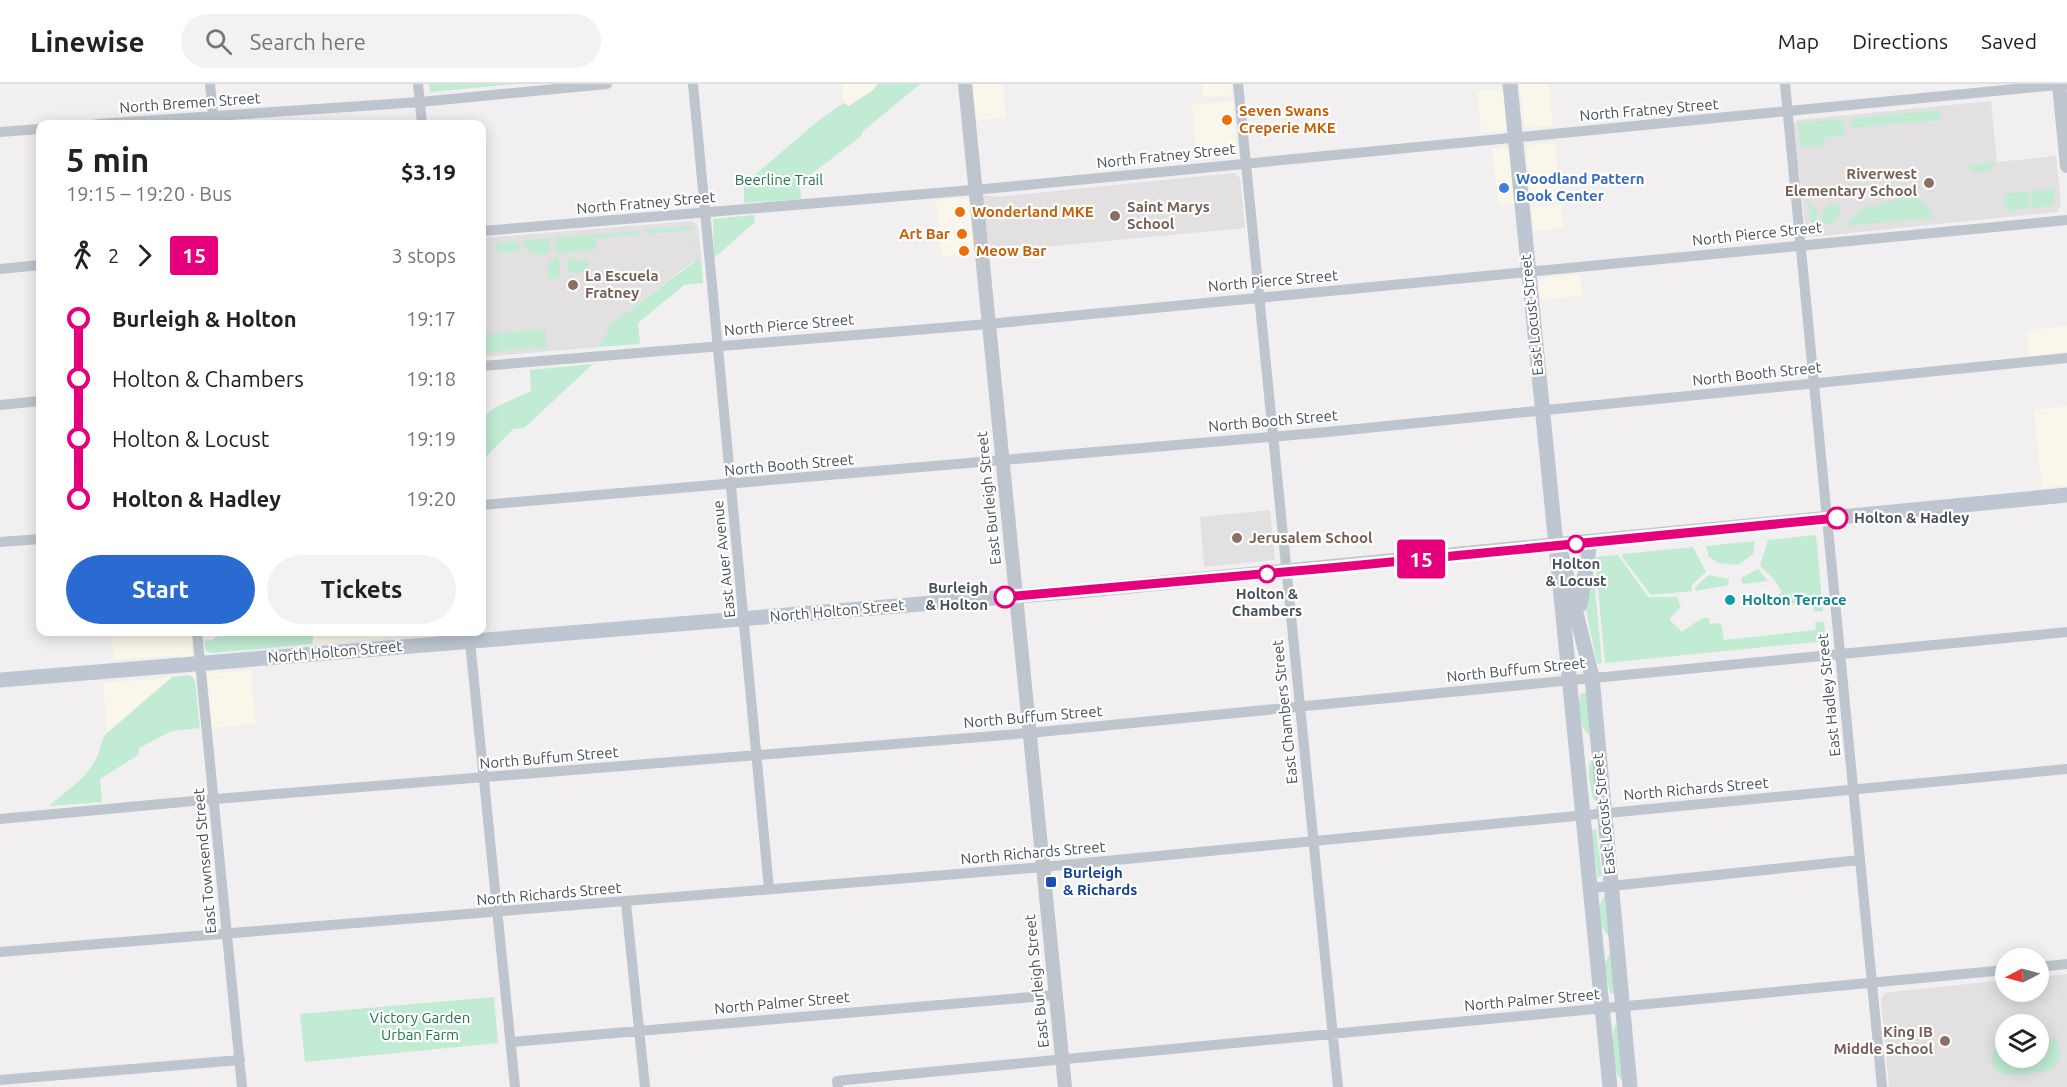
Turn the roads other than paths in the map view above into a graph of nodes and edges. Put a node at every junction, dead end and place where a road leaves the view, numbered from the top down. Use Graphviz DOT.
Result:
graph roads {
  1 [pos="210,84"];
  2 [pos="418,84"];
  3 [pos="607,84"];
  4 [pos="693,84"];
  5 [pos="964,84"];
  6 [pos="1238,84"];
  7 [pos="1510,84"];
  8 [pos="1785,84"];
  9 [pos="2062,84"];
  10 [pos="420,102"];
  11 [pos="1786,112"];
  12 [pos="214,120"];
  13 [pos="225,120"];
  14 [pos="422,120"];
  15 [pos="36,129"];
  16 [pos="0,132"];
  17 [pos="1515,138"];
  18 [pos="1246,164"];
  19 [pos="2067,166"];
  20 [pos="975,190"];
  21 [pos="704,213"];
  22 [pos="2067,220"];
  23 [pos="486,231"];
  24 [pos="1800,245"];
  25 [pos="36,265"];
  26 [pos="0,268"];
  27 [pos="1528,272"];
  28 [pos="1260,298"];
  29 [pos="988,324"];
  30 [pos="718,346"];
  31 [pos="2067,358"];
  32 [pos="486,366"];
  33 [pos="1815,383"];
  34 [pos="36,402"];
  35 [pos="0,405"];
  36 [pos="1542,410"];
  37 [pos="1274,436"];
  38 [pos="1002,461"];
  39 [pos="731,485"];
  40 [pos="2067,495"];
  41 [pos="486,506"];
  42 [pos="1826,519"];
  43 [pos="36,539"];
  44 [pos="0,542"];
  45 [pos="1590,542"];
  46 [pos="1556,545"];
  47 [pos="1287,572"];
  48 [pos="1016,596"];
  49 [pos="1578,617"];
  50 [pos="745,619"];
  51 [pos="2067,632"];
  52 [pos="486,635"];
  53 [pos="198,636"];
  54 [pos="470,636"];
  55 [pos="1840,655"];
  56 [pos="201,664"];
  57 [pos="1592,677"];
  58 [pos="1572,679"];
  59 [pos="0,680"];
  60 [pos="1300,708"];
  61 [pos="1029,733"];
  62 [pos="757,755"];
  63 [pos="2067,769"];
  64 [pos="484,778"];
  65 [pos="1854,790"];
  66 [pos="214,799"];
  67 [pos="1604,813"];
  68 [pos="1585,814"];
  69 [pos="0,819"];
  70 [pos="1312,843"];
  71 [pos="1860,860"];
  72 [pos="1043,867"];
  73 [pos="1611,886"];
  74 [pos="1592,888"];
  75 [pos="769,889"];
  76 [pos="626,903"];
  77 [pos="498,913"];
  78 [pos="227,934"];
  79 [pos="0,952"];
  80 [pos="2067,964"];
  81 [pos="2049,966"];
  82 [pos="1995,971"];
  83 [pos="1872,983"];
  84 [pos="1055,995"];
  85 [pos="1623,1007"];
  86 [pos="1603,1009"];
  87 [pos="639,1031"];
  88 [pos="1333,1034"];
  89 [pos="511,1042"];
  90 [pos="240,1060"];
  91 [pos="1062,1060"];
  92 [pos="0,1080"];
  93 [pos="838,1084"];
  94 [pos="243,1087"];
  95 [pos="515,1087"];
  96 [pos="645,1087"];
  97 [pos="1065,1087"];
  98 [pos="1338,1087"];
  99 [pos="1610,1087"];
  100 [pos="1630,1087"];
  101 [pos="1882,1087"];
  1 -- 12 [label="street"];
  2 -- 10 [label="street"];
  3 -- 10 [label="street, North Bremen Street"];
  4 -- 21 [label="street, East Auer Avenue"];
  5 -- 20 [label="street, East Burleigh Street"];
  6 -- 18 [label="street, East Chambers Street"];
  7 -- 17 [label="main road, East Locust Street"];
  8 -- 11 [label="street, East Hadley Street"];
  9 -- 11 [label="street, North Fratney Street"];
  9 -- 19 [label="street"];
  10 -- 13 [label="street, North Bremen Street"];
  10 -- 14 [label="street"];
  11 -- 17 [label="street, North Fratney Street"];
  11 -- 24 [label="street, East Hadley Street"];
  15 -- 16 [label="street"];
  17 -- 18 [label="street, North Fratney Street"];
  17 -- 27 [label="main road, East Locust Street"];
  18 -- 20 [label="street, North Fratney Street"];
  18 -- 28 [label="street, East Chambers Street"];
  20 -- 21 [label="street, North Fratney Street"];
  20 -- 29 [label="street, East Burleigh Street"];
  21 -- 23 [label="street, North Fratney Street"];
  21 -- 30 [label="street, East Auer Avenue"];
  22 -- 24 [label="street, North Pierce Street"];
  24 -- 27 [label="street, North Pierce Street"];
  24 -- 33 [label="street, East Hadley Street"];
  25 -- 26 [label="street"];
  27 -- 28 [label="street, North Pierce Street"];
  27 -- 36 [label="main road, East Locust Street"];
  28 -- 29 [label="street, North Pierce Street"];
  28 -- 37 [label="street, East Chambers Street"];
  29 -- 30 [label="street, North Pierce Street"];
  29 -- 38 [label="street, East Burleigh Street"];
  30 -- 32 [label="street, North Pierce Street"];
  30 -- 39 [label="street, East Auer Avenue"];
  31 -- 33 [label="street, North Booth Street"];
  33 -- 36 [label="street, North Booth Street"];
  33 -- 42 [label="street, East Hadley Street"];
  34 -- 35 [label="street"];
  36 -- 37 [label="street, North Booth Street"];
  36 -- 46 [label="main road, East Locust Street"];
  37 -- 38 [label="street, North Booth Street"];
  37 -- 47 [label="street, East Chambers Street"];
  38 -- 39 [label="street, North Booth Street"];
  38 -- 48 [label="street, East Burleigh Street"];
  39 -- 41 [label="street, North Booth Street"];
  39 -- 50 [label="street, East Auer Avenue"];
  40 -- 42 [label="main road, North Holton Street"];
  42 -- 45 [label="main road, North Holton Street"];
  42 -- 55 [label="street, East Hadley Street"];
  43 -- 44 [label="street"];
  45 -- 46 [label="main road, North Holton Street"];
  45 -- 49 [label="main road"];
  46 -- 47 [label="main road, North Holton Street"];
  46 -- 49 [label="main road, East Locust Street"];
  46 -- 58 [label="main road, East Locust Street"];
  47 -- 48 [label="main road, North Holton Street"];
  47 -- 60 [label="street, East Chambers Street"];
  48 -- 50 [label="main road, North Holton Street"];
  48 -- 61 [label="street, East Burleigh Street"];
  49 -- 57 [label="main road, East Locust Street"];
  50 -- 52 [label="main road, North Holton Street"];
  50 -- 62 [label="street, East Auer Avenue"];
  51 -- 55 [label="street, North Buffum Street"];
  53 -- 56 [label="street, East Townsend Street"];
  54 -- 56 [label="main road, North Holton Street"];
  54 -- 64 [label="street"];
  55 -- 57 [label="street, North Buffum Street"];
  55 -- 65 [label="street, East Hadley Street"];
  56 -- 59 [label="main road, North Holton Street"];
  56 -- 66 [label="street, East Townsend Street"];
  57 -- 58 [label="street, North Buffum Street"];
  57 -- 67 [label="main road, East Locust Street"];
  58 -- 60 [label="street, North Buffum Street"];
  58 -- 68 [label="main road, East Locust Street"];
  60 -- 61 [label="street, North Buffum Street"];
  60 -- 70 [label="street, East Chambers Street"];
  61 -- 62 [label="street, North Buffum Street"];
  61 -- 72 [label="street, East Burleigh Street"];
  62 -- 64 [label="street, North Buffum Street"];
  62 -- 75 [label="street, East Auer Avenue"];
  63 -- 65 [label="street, North Richards Street"];
  64 -- 66 [label="street, North Buffum Street"];
  64 -- 77 [label="street"];
  65 -- 67 [label="street, North Richards Street"];
  65 -- 71 [label="street, East Hadley Street"];
  66 -- 69 [label="street, North Buffum Street"];
  66 -- 78 [label="street, East Townsend Street"];
  67 -- 68 [label="street, North Richards Street"];
  67 -- 73 [label="main road, East Locust Street"];
  68 -- 70 [label="street, North Richards Street"];
  68 -- 74 [label="main road, East Locust Street"];
  70 -- 72 [label="street, North Richards Street"];
  70 -- 88 [label="street, East Chambers Street"];
  71 -- 73 [label="street"];
  71 -- 83 [label="street, East Hadley Street"];
  72 -- 75 [label="street, North Richards Street"];
  72 -- 84 [label="street, East Burleigh Street"];
  73 -- 74 [label="street"];
  73 -- 85 [label="main road, East Locust Street"];
  74 -- 86 [label="main road, East Locust Street"];
  75 -- 76 [label="street, North Richards Street"];
  76 -- 77 [label="street, North Richards Street"];
  76 -- 87 [label="street"];
  77 -- 78 [label="street, North Richards Street"];
  77 -- 89 [label="street"];
  78 -- 79 [label="street, North Richards Street"];
  78 -- 90 [label="street, East Townsend Street"];
  80 -- 81 [label="street"];
  82 -- 83 [label="street, North Palmer Street"];
  83 -- 85 [label="street, North Palmer Street"];
  83 -- 101 [label="street, East Hadley Street"];
  84 -- 87 [label="street, North Palmer Street"];
  84 -- 91 [label="street, East Burleigh Street"];
  85 -- 86 [label="street, North Palmer Street"];
  85 -- 100 [label="main road, East Locust Street"];
  86 -- 88 [label="street, North Palmer Street"];
  86 -- 99 [label="main road, East Locust Street"];
  87 -- 89 [label="street, North Palmer Street"];
  87 -- 96 [label="street"];
  88 -- 91 [label="street, North Palmer Street"];
  88 -- 98 [label="street, East Chambers Street"];
  89 -- 95 [label="street"];
  90 -- 92 [label="street"];
  90 -- 94 [label="street, East Townsend Street"];
  91 -- 93 [label="street, North Palmer Street"];
  91 -- 97 [label="street, East Burleigh Street"];
}
